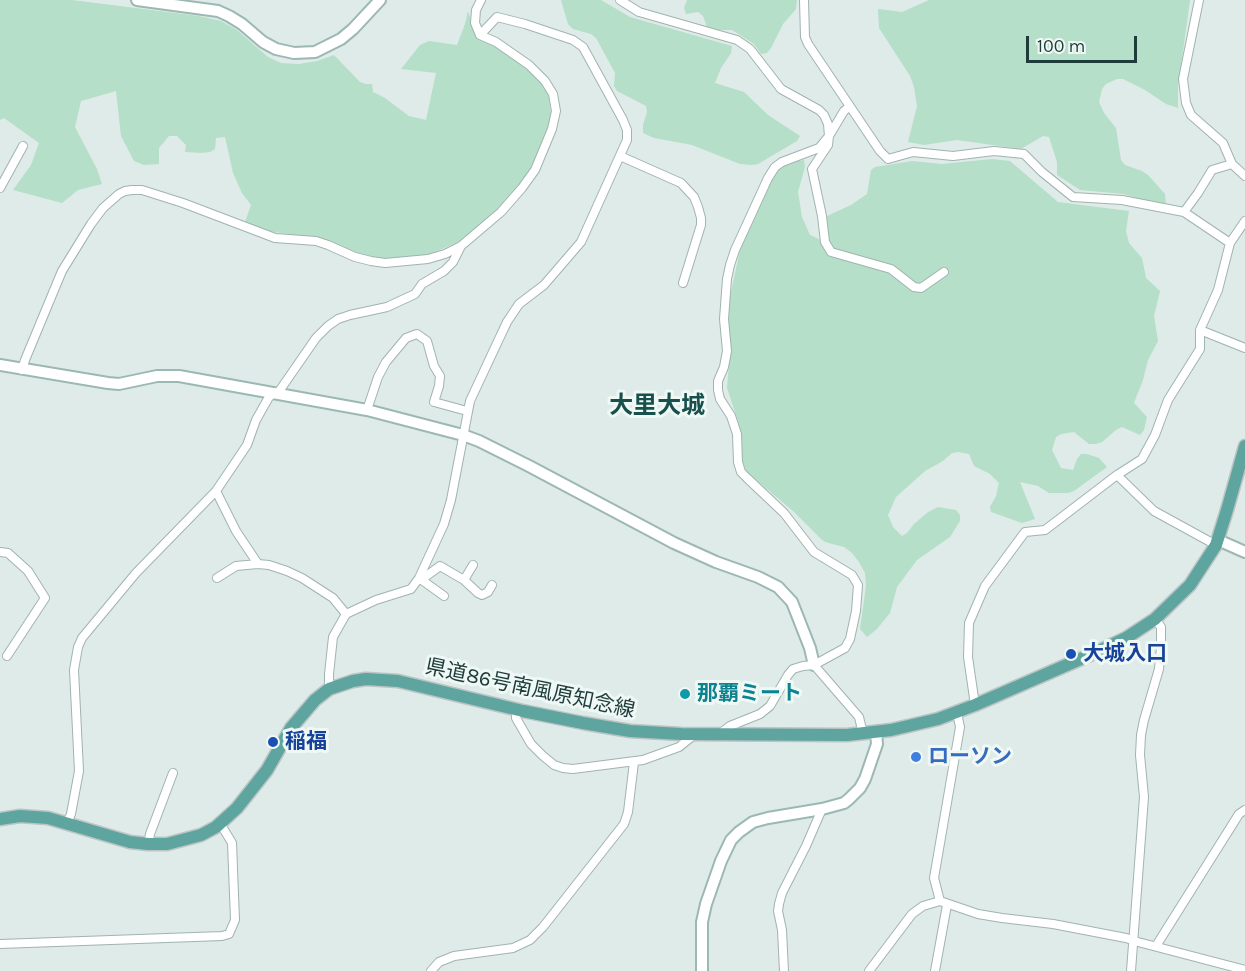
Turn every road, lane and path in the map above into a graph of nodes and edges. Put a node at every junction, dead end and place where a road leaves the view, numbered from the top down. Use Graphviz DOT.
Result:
graph roads {
  1 [pos="137,0"];
  2 [pos="380,0"];
  3 [pos="481,0"];
  4 [pos="620,0"];
  5 [pos="804,0"];
  6 [pos="1199,0"];
  7 [pos="480,35"];
  8 [pos="849,107"];
  9 [pos="829,136"];
  10 [pos="23,146"];
  11 [pos="620,156"];
  12 [pos="1232,164"];
  13 [pos="1245,176"];
  14 [pos="0,188"];
  15 [pos="1184,212"];
  16 [pos="1245,221"];
  17 [pos="1230,243"];
  18 [pos="461,246"];
  19 [pos="944,272"];
  20 [pos="684,283"];
  21 [pos="1200,330"];
  22 [pos="1245,348"];
  23 [pos="0,365"];
  24 [pos="22,370"];
  25 [pos="274,394"];
  26 [pos="367,410"];
  27 [pos="467,411"];
  28 [pos="463,435"];
  29 [pos="1245,446"];
  30 [pos="1117,475"];
  31 [pos="216,491"];
  32 [pos="1217,543"];
  33 [pos="0,552"];
  34 [pos="1245,552"];
  35 [pos="258,564"];
  36 [pos="473,565"];
  37 [pos="218,578"];
  38 [pos="420,579"];
  39 [pos="464,580"];
  40 [pos="492,585"];
  41 [pos="444,596"];
  42 [pos="346,614"];
  43 [pos="1155,619"];
  44 [pos="7,656"];
  45 [pos="814,664"];
  46 [pos="329,689"];
  47 [pos="975,705"];
  48 [pos="516,709"];
  49 [pos="957,713"];
  50 [pos="876,732"];
  51 [pos="863,734"];
  52 [pos="694,735"];
  53 [pos="718,735"];
  54 [pos="633,762"];
  55 [pos="173,773"];
  56 [pos="822,809"];
  57 [pos="1245,810"];
  58 [pos="0,819"];
  59 [pos="67,823"];
  60 [pos="220,823"];
  61 [pos="148,844"];
  62 [pos="943,903"];
  63 [pos="1134,940"];
  64 [pos="0,944"];
  65 [pos="1156,946"];
  66 [pos="1245,970"];
  67 [pos="431,971"];
  68 [pos="702,971"];
  69 [pos="784,971"];
  70 [pos="869,971"];
  71 [pos="935,971"];
  72 [pos="1131,971"];
  1 -- 2 [label="street"];
  3 -- 7 [label="street"];
  4 -- 9 [label="street"];
  5 -- 8 [label="street"];
  6 -- 12 [label="street"];
  7 -- 11 [label="street"];
  7 -- 18 [label="street"];
  8 -- 9 [label="street"];
  8 -- 15 [label="street"];
  9 -- 19 [label="street"];
  9 -- 45 [label="street"];
  10 -- 14 [label="street"];
  11 -- 20 [label="street"];
  11 -- 27 [label="street"];
  12 -- 13 [label="street"];
  12 -- 15 [label="street"];
  15 -- 17 [label="street"];
  16 -- 17 [label="street"];
  17 -- 21 [label="street"];
  18 -- 24 [label="street"];
  18 -- 25 [label="street"];
  21 -- 22 [label="street"];
  21 -- 30 [label="street"];
  23 -- 24 [label="street"];
  24 -- 25 [label="street"];
  25 -- 26 [label="street"];
  25 -- 31 [label="street"];
  26 -- 27 [label="street"];
  26 -- 28 [label="street"];
  27 -- 28 [label="street"];
  28 -- 38 [label="street"];
  28 -- 45 [label="street"];
  29 -- 32 [label="main road, 県道86号南風原知念線"];
  30 -- 32 [label="street"];
  30 -- 47 [label="street"];
  31 -- 35 [label="street"];
  31 -- 59 [label="street"];
  32 -- 34 [label="street"];
  32 -- 43 [label="main road, 県道86号南風原知念線"];
  33 -- 44 [label="street"];
  35 -- 37 [label="street"];
  35 -- 42 [label="street"];
  36 -- 39 [label="street"];
  38 -- 39 [label="street"];
  38 -- 41 [label="street"];
  38 -- 42 [label="street"];
  39 -- 40 [label="street"];
  42 -- 46 [label="street"];
  43 -- 47 [label="main road, 県道86号南風原知念線"];
  43 -- 63 [label="street"];
  45 -- 51 [label="street"];
  45 -- 53 [label="street"];
  46 -- 48 [label="main road, 県道86号南風原知念線"];
  46 -- 60 [label="main road, 県道86号南風原知念線"];
  47 -- 49 [label="main road, 県道86号南風原知念線"];
  48 -- 52 [label="main road, 県道86号南風原知念線"];
  48 -- 54 [label="street"];
  49 -- 50 [label="main road, 県道86号南風原知念線"];
  49 -- 62 [label="street"];
  50 -- 51 [label="main road, 県道86号南風原知念線"];
  50 -- 56 [label="street"];
  51 -- 53 [label="main road, 県道86号南風原知念線"];
  52 -- 53 [label="main road, 県道86号南風原知念線"];
  52 -- 54 [label="street"];
  54 -- 67 [label="street"];
  55 -- 61 [label="street"];
  56 -- 68 [label="street"];
  56 -- 69 [label="street"];
  57 -- 65 [label="street"];
  58 -- 59 [label="main road, 県道86号南風原知念線"];
  59 -- 61 [label="main road, 県道86号南風原知念線"];
  60 -- 61 [label="main road, 県道86号南風原知念線"];
  60 -- 64 [label="street"];
  62 -- 63 [label="street"];
  62 -- 70 [label="street"];
  62 -- 71 [label="street"];
  63 -- 65 [label="street"];
  63 -- 72 [label="street"];
  65 -- 66 [label="street"];
}
